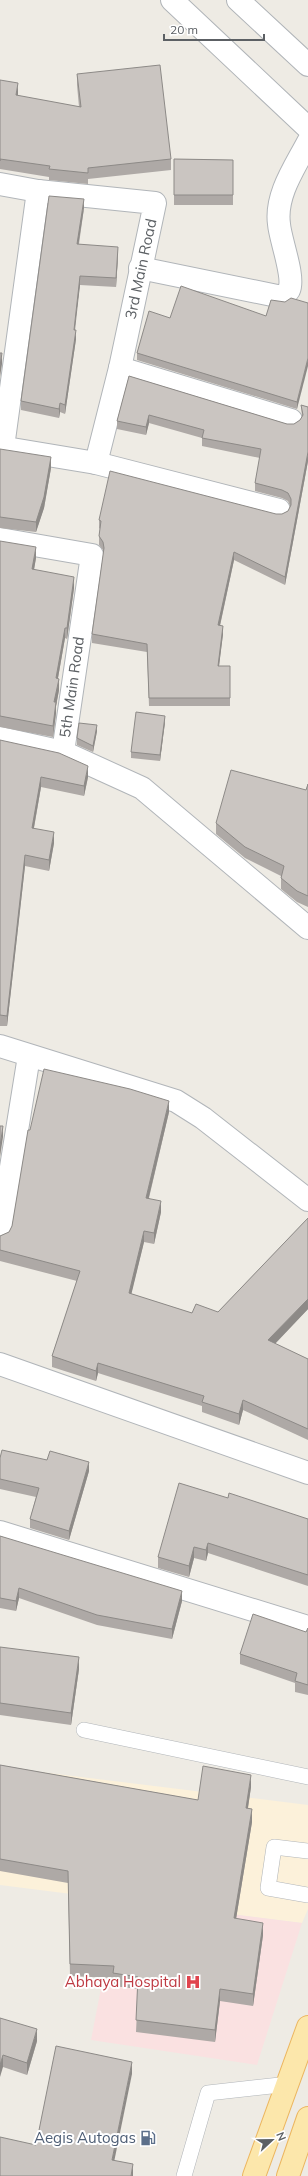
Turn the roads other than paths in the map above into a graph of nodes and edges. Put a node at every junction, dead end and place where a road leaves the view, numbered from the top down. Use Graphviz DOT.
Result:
graph roads {
  1 [pos="172,0"];
  2 [pos="238,0"];
  3 [pos="308,65"];
  4 [pos="308,128"];
  5 [pos="308,142"];
  6 [pos="0,184"];
  7 [pos="38,191"];
  8 [pos="140,268"];
  9 [pos="120,368"];
  10 [pos="291,420"];
  11 [pos="2,447"];
  12 [pos="96,463"];
  13 [pos="279,510"];
  14 [pos="0,539"];
  15 [pos="0,738"];
  16 [pos="63,752"];
  17 [pos="308,928"];
  18 [pos="0,1046"];
  19 [pos="29,1056"];
  20 [pos="308,1200"];
  21 [pos="0,1235"];
  22 [pos="0,1364"];
  23 [pos="308,1473"];
  24 [pos="0,1532"];
  25 [pos="308,1627"];
  26 [pos="84,1730"];
  27 [pos="308,1777"];
  28 [pos="308,1851"];
  29 [pos="308,1895"];
  30 [pos="308,2027"];
  31 [pos="289,2084"];
  32 [pos="308,2118"];
  33 [pos="184,2176"];
  34 [pos="254,2176"];
  35 [pos="288,2176"];
  1 -- 4 [label="street"];
  2 -- 3 [label="street"];
  5 -- 8 [label="street"];
  6 -- 7 [label="street, 3rd Main Road"];
  7 -- 8 [label="street, 3rd Main Road"];
  7 -- 11 [label="street"];
  8 -- 9 [label="street, 3rd Main Road"];
  9 -- 10 [label="street"];
  9 -- 12 [label="street, 3rd Main Road"];
  11 -- 12 [label="street"];
  12 -- 13 [label="street"];
  14 -- 16 [label="street, 5th Main Road"];
  15 -- 16 [label="street"];
  16 -- 17 [label="street, 5th Main Road"];
  18 -- 19 [label="street"];
  19 -- 20 [label="street"];
  19 -- 21 [label="street"];
  22 -- 23 [label="street"];
  24 -- 25 [label="street"];
  26 -- 27 [label="lane"];
  28 -- 29 [label="lane"];
  30 -- 31 [label="main road"];
  31 -- 33 [label="lane"];
  31 -- 34 [label="main road"];
  32 -- 35 [label="main road"];
}
